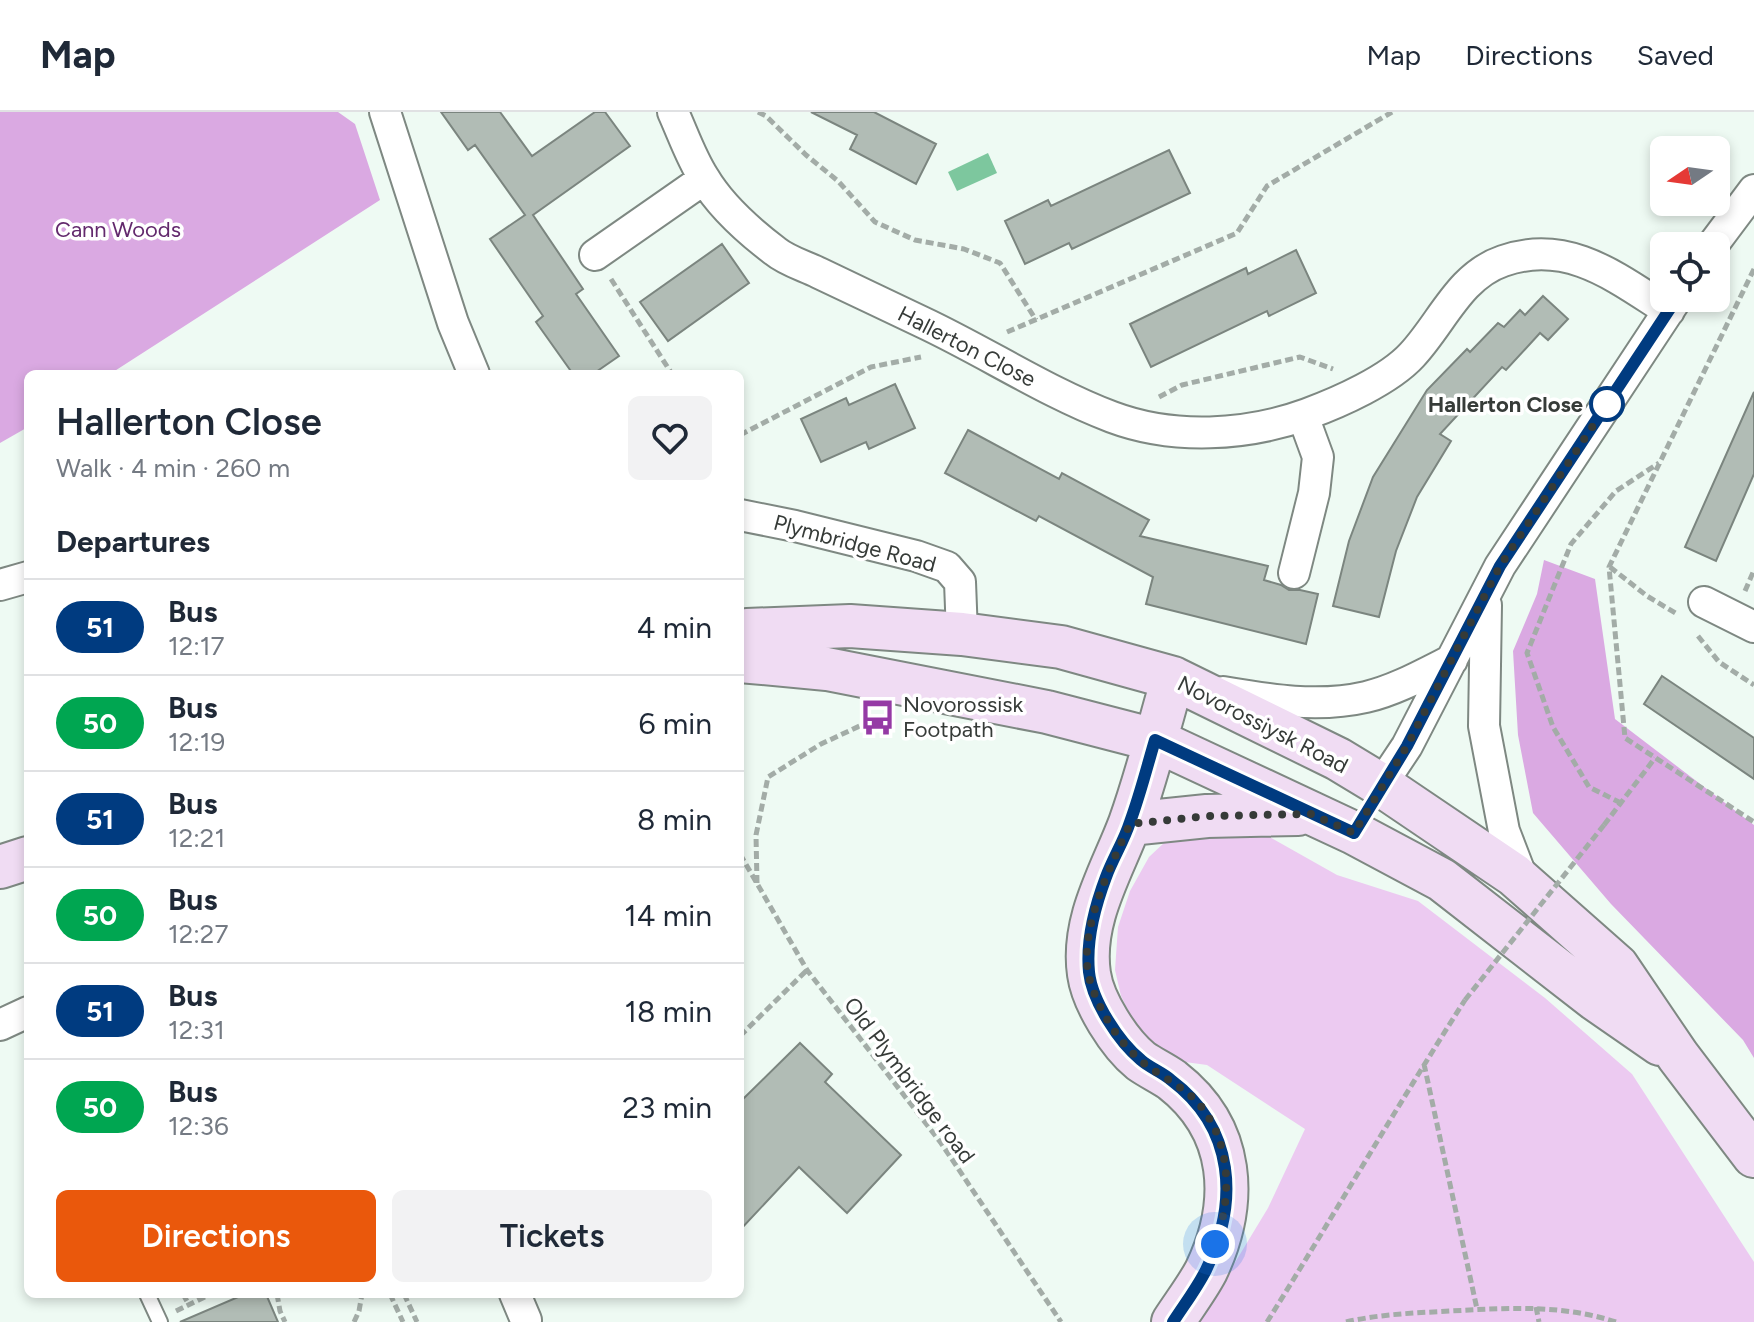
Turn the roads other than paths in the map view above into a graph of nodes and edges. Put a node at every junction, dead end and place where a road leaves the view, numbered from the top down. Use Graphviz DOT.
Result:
graph roads {
  1 [pos="385,112"];
  2 [pos="673,112"];
  3 [pos="704,179"];
  4 [pos="1754,190"];
  5 [pos="1722,232"];
  6 [pos="595,255"];
  7 [pos="1650,292"];
  8 [pos="1668,312"];
  9 [pos="472,370"];
  10 [pos="1303,416"];
  11 [pos="744,516"];
  12 [pos="1294,573"];
  13 [pos="24,578"];
  14 [pos="0,585"];
  15 [pos="1487,591"];
  16 [pos="1695,610"];
  17 [pos="1754,627"];
  18 [pos="744,631"];
  19 [pos="962,634"];
  20 [pos="1452,660"];
  21 [pos="744,661"];
  22 [pos="1181,682"];
  23 [pos="1155,740"];
  24 [pos="1381,785"];
  25 [pos="1311,814"];
  26 [pos="1130,824"];
  27 [pos="1354,833"];
  28 [pos="24,859"];
  29 [pos="0,867"];
  30 [pos="1525,884"];
  31 [pos="24,1014"];
  32 [pos="0,1025"];
  33 [pos="1678,1056"];
  34 [pos="1754,1156"];
  35 [pos="148,1298"];
  36 [pos="157,1321"];
  37 [pos="1173,1322"];
  1 -- 9 [label="street"];
  2 -- 3 [label="street, Hallerton Close"];
  3 -- 6 [label="street"];
  3 -- 10 [label="street, Hallerton Close"];
  4 -- 5 [label="street"];
  7 -- 10 [label="street, Hallerton Close"];
  8 -- 15 [label="street"];
  10 -- 12 [label="street"];
  11 -- 19 [label="street, Plymbridge Road"];
  13 -- 14 [label="street"];
  15 -- 20 [label="street"];
  15 -- 30 [label="street"];
  16 -- 17 [label="street"];
  18 -- 19 [label="main road, Novorossiysk Road"];
  19 -- 22 [label="main road, Novorossiysk Road"];
  20 -- 22 [label="street"];
  20 -- 24 [label="street"];
  21 -- 23 [label="main road, Novorossiysk Road"];
  22 -- 23 [label="main road"];
  22 -- 24 [label="main road, Novorossiysk Road"];
  23 -- 25 [label="main road, Novorossiysk Road"];
  23 -- 26 [label="main road"];
  24 -- 27 [label="main road"];
  24 -- 30 [label="main road, Novorossiysk Road"];
  25 -- 26 [label="main road"];
  25 -- 27 [label="main road, Novorossiysk Road"];
  26 -- 37 [label="main road"];
  27 -- 33 [label="main road, Novorossiysk Road"];
  28 -- 29 [label="main road"];
  30 -- 33 [label="main road, Novorossiysk Road"];
  31 -- 32 [label="street"];
  33 -- 34 [label="main road, Novorossiysk Road"];
  35 -- 36 [label="lane"];
}
